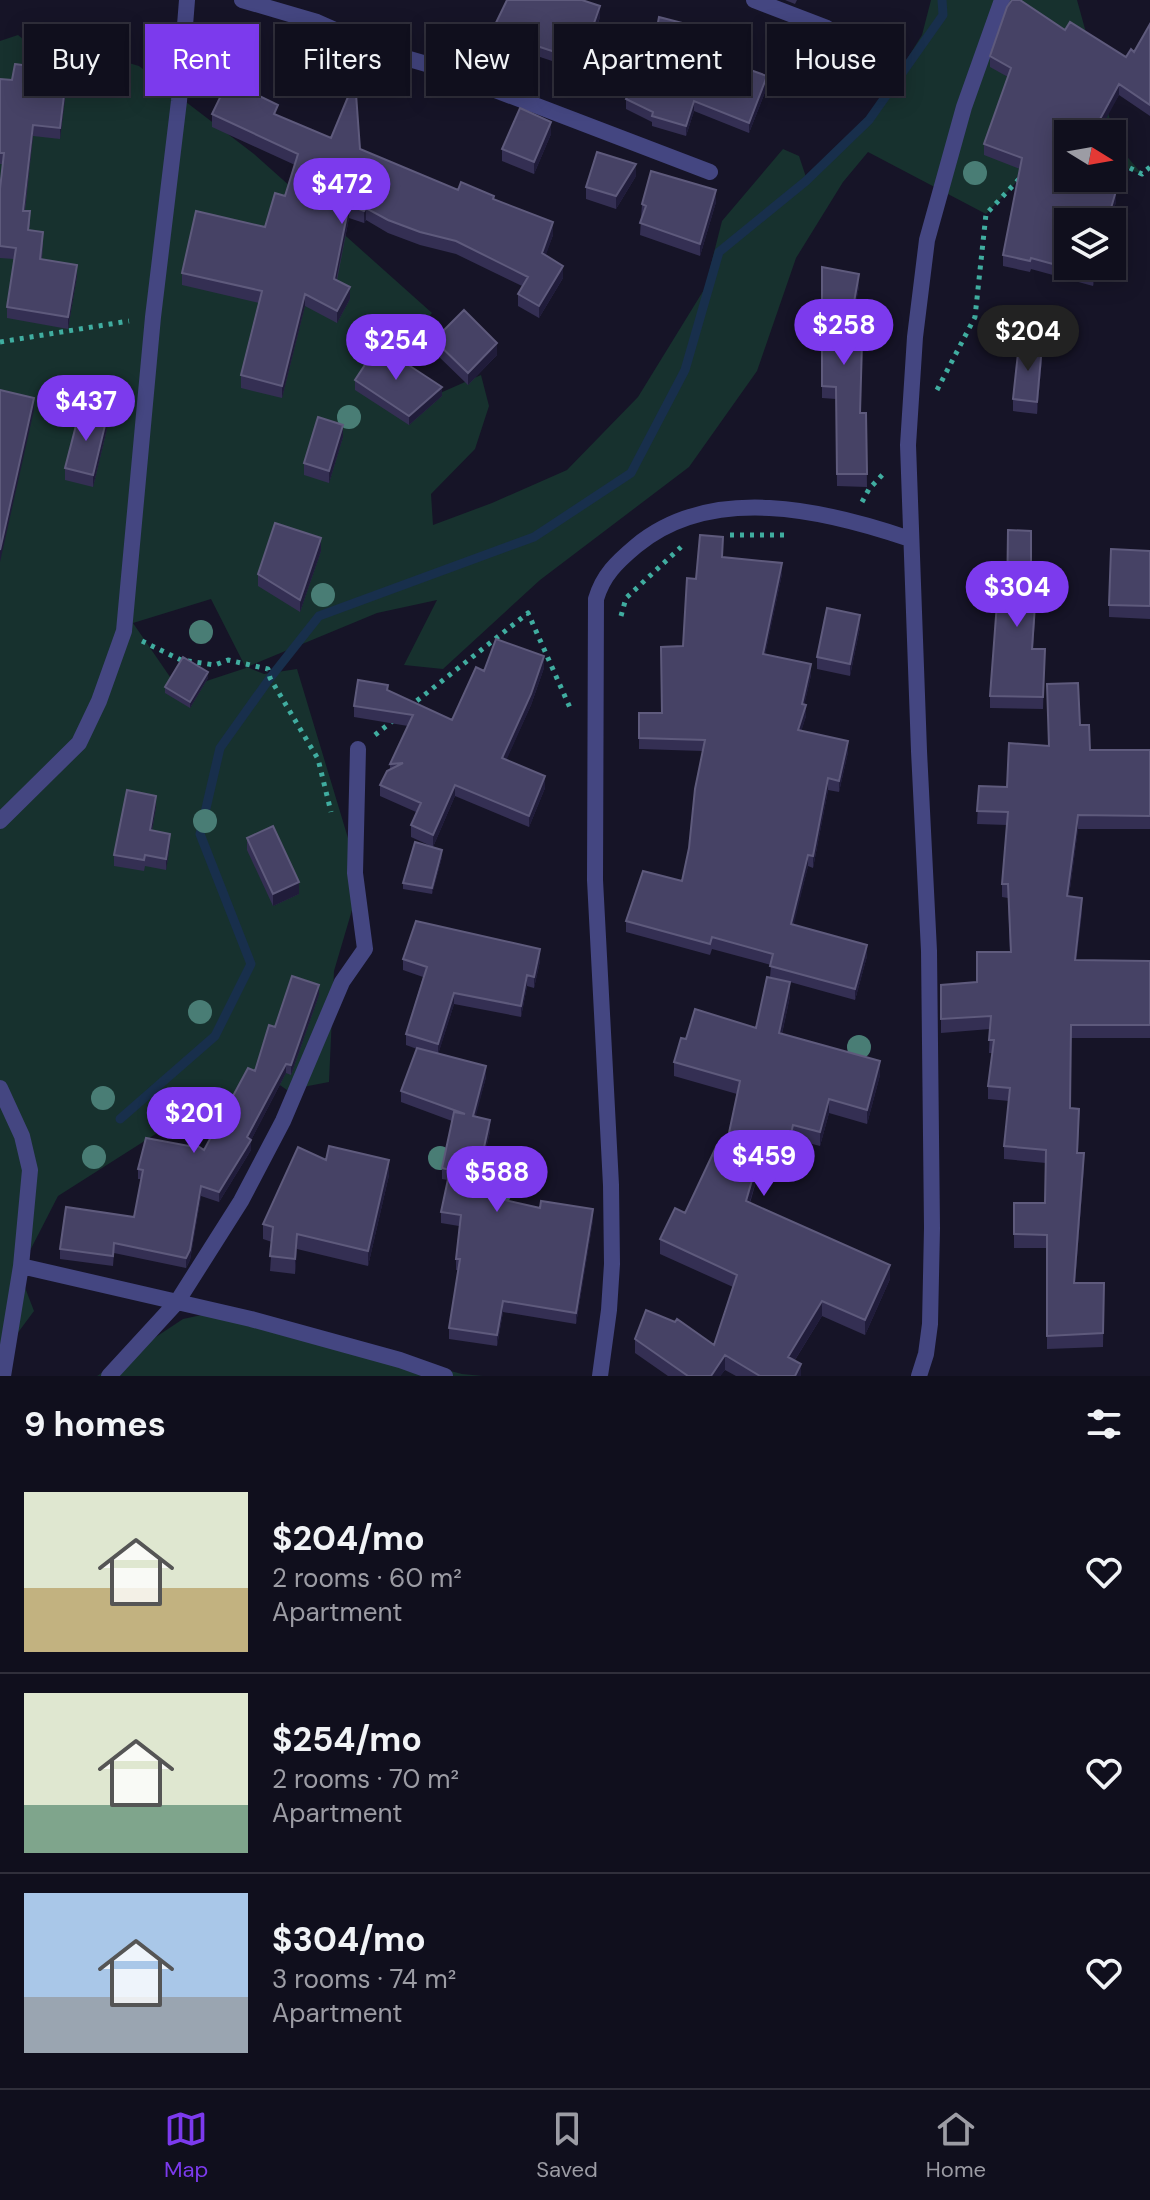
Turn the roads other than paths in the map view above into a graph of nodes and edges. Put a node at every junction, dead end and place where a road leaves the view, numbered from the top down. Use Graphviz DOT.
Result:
graph roads {
  1 [pos="187,0"];
  2 [pos="242,0"];
  3 [pos="754,0"];
  4 [pos="1002,0"];
  5 [pos="817,24"];
  6 [pos="710,172"];
  7 [pos="910,539"];
  8 [pos="358,749"];
  9 [pos="0,821"];
  10 [pos="0,1088"];
  11 [pos="21,1266"];
  12 [pos="177,1302"];
  13 [pos="3,1376"];
  14 [pos="109,1376"];
  15 [pos="445,1376"];
  16 [pos="600,1376"];
  17 [pos="919,1376"];
  1 -- 9 [label="street"];
  2 -- 6 [label="street"];
  3 -- 5 [label="street"];
  4 -- 7 [label="street"];
  7 -- 16 [label="street"];
  7 -- 17 [label="street"];
  8 -- 12 [label="street"];
  10 -- 11 [label="street"];
  11 -- 12 [label="street"];
  11 -- 13 [label="street"];
  12 -- 14 [label="street"];
  12 -- 15 [label="street"];
}
